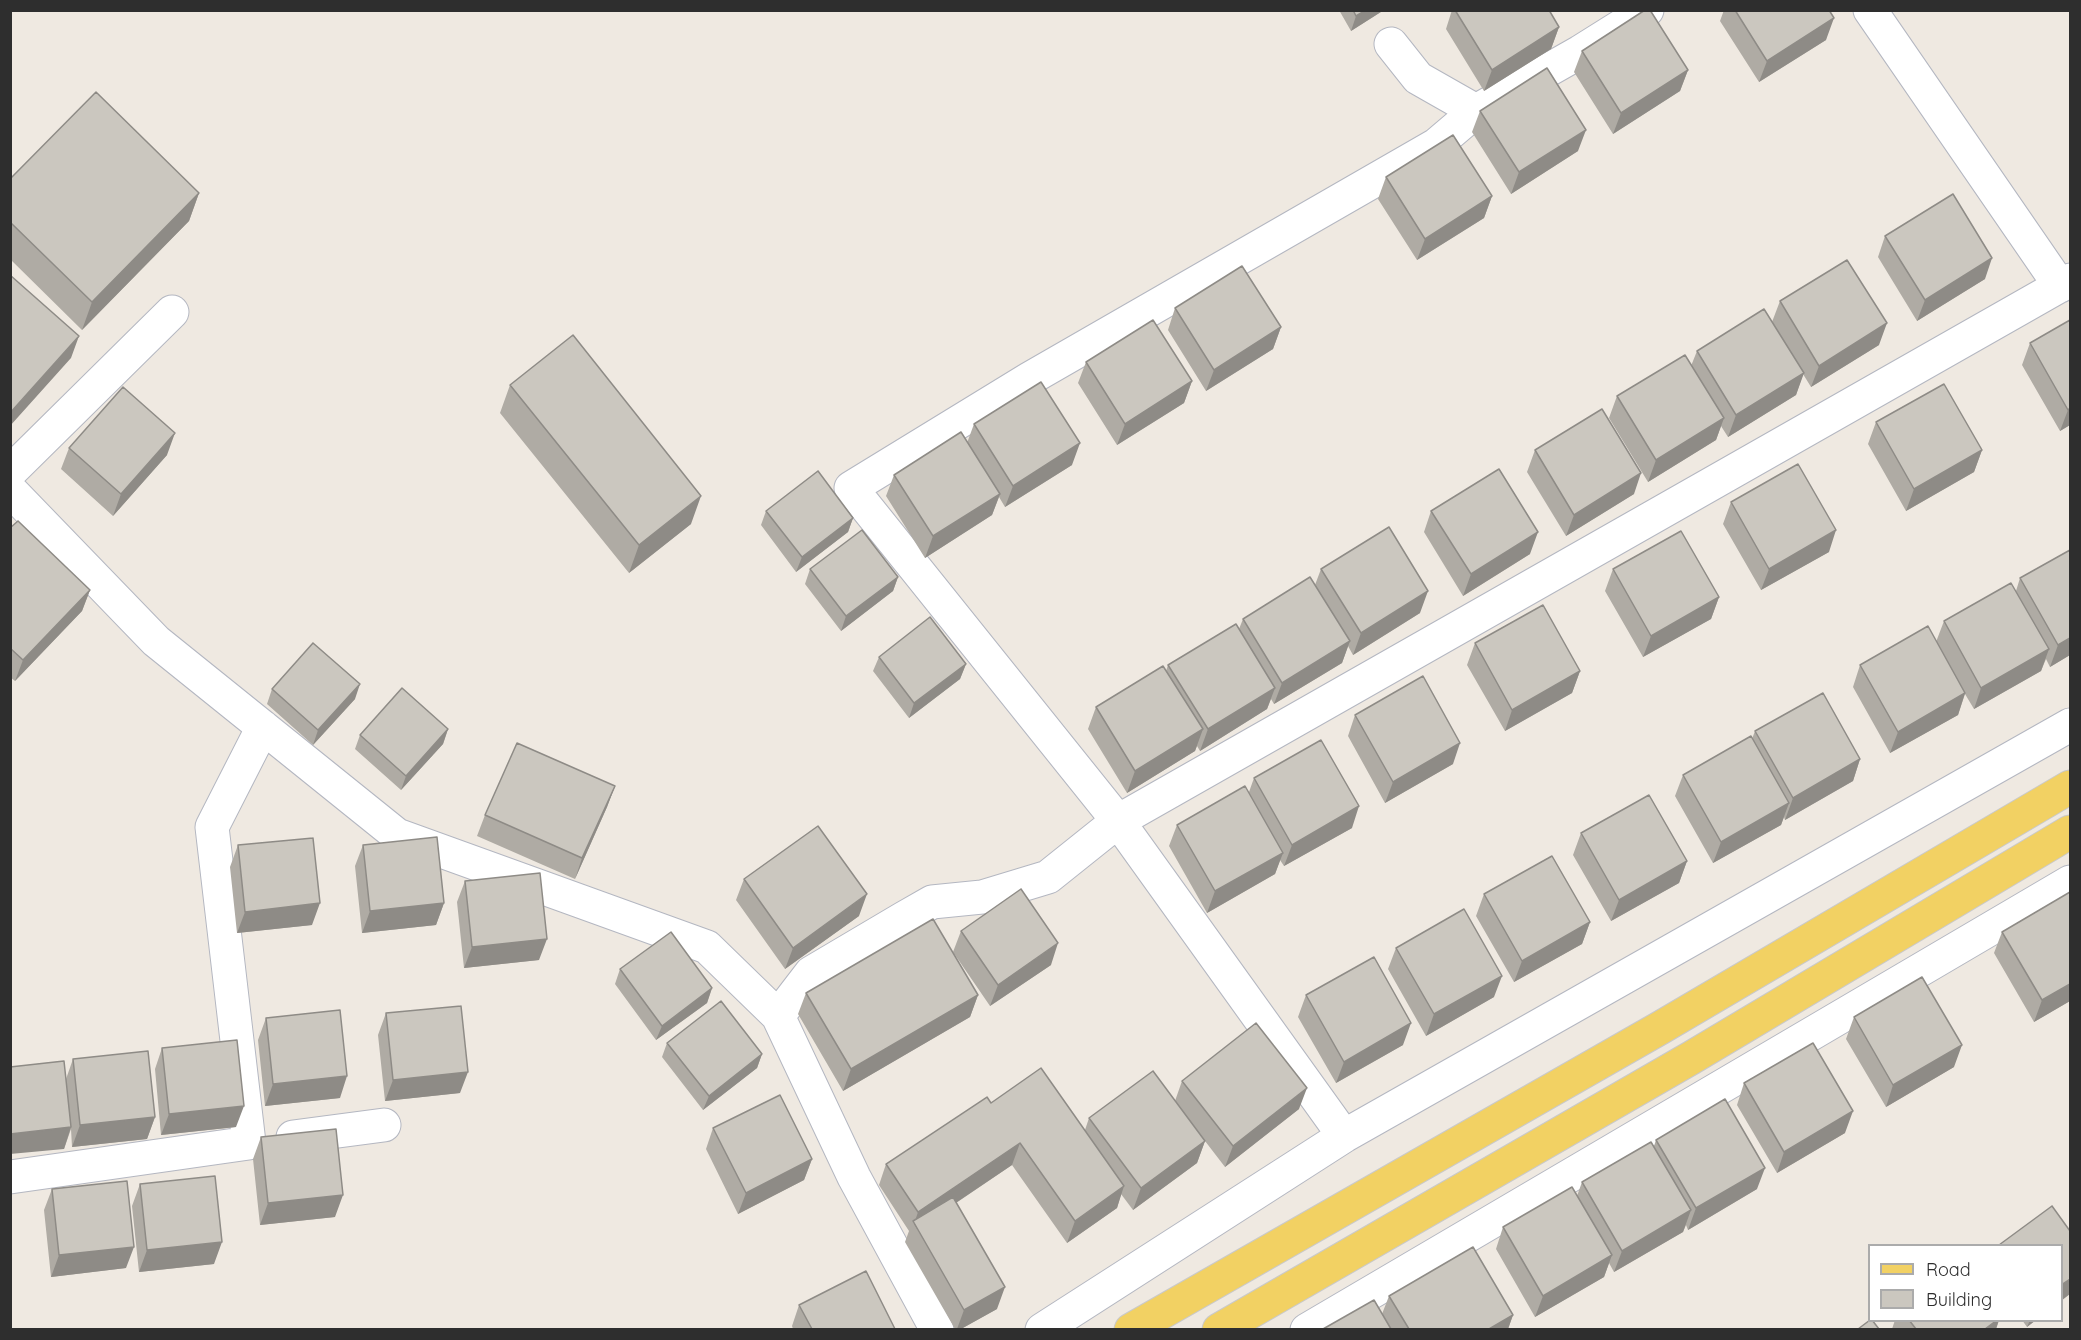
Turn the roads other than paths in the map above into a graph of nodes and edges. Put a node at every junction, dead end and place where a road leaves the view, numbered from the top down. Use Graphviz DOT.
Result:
graph roads {
  1 [pos="1647,10"];
  2 [pos="1870,10"];
  3 [pos="1391,44"];
  4 [pos="1476,111"];
  5 [pos="2065,283"];
  6 [pos="172,312"];
  7 [pos="10,472"];
  8 [pos="10,490"];
  9 [pos="2070,725"];
  10 [pos="263,727"];
  11 [pos="2070,787"];
  12 [pos="1118,821"];
  13 [pos="2070,832"];
  14 [pos="2070,882"];
  15 [pos="778,1016"];
  16 [pos="384,1125"];
  17 [pos="1344,1136"];
  18 [pos="249,1143"];
  19 [pos="10,1177"];
  20 [pos="937,1329"];
  21 [pos="1042,1329"];
  22 [pos="1131,1329"];
  23 [pos="1219,1329"];
  24 [pos="1307,1329"];
  1 -- 4 [label="street"];
  2 -- 5 [label="street"];
  3 -- 4 [label="street"];
  4 -- 12 [label="street"];
  5 -- 12 [label="street"];
  6 -- 7 [label="street"];
  8 -- 10 [label="street"];
  9 -- 17 [label="street"];
  10 -- 15 [label="street"];
  10 -- 18 [label="street"];
  11 -- 22 [label="main road"];
  12 -- 15 [label="street"];
  12 -- 17 [label="street"];
  13 -- 23 [label="main road"];
  14 -- 24 [label="street"];
  15 -- 20 [label="street"];
  16 -- 18 [label="street"];
  17 -- 21 [label="street"];
  18 -- 19 [label="street"];
}
